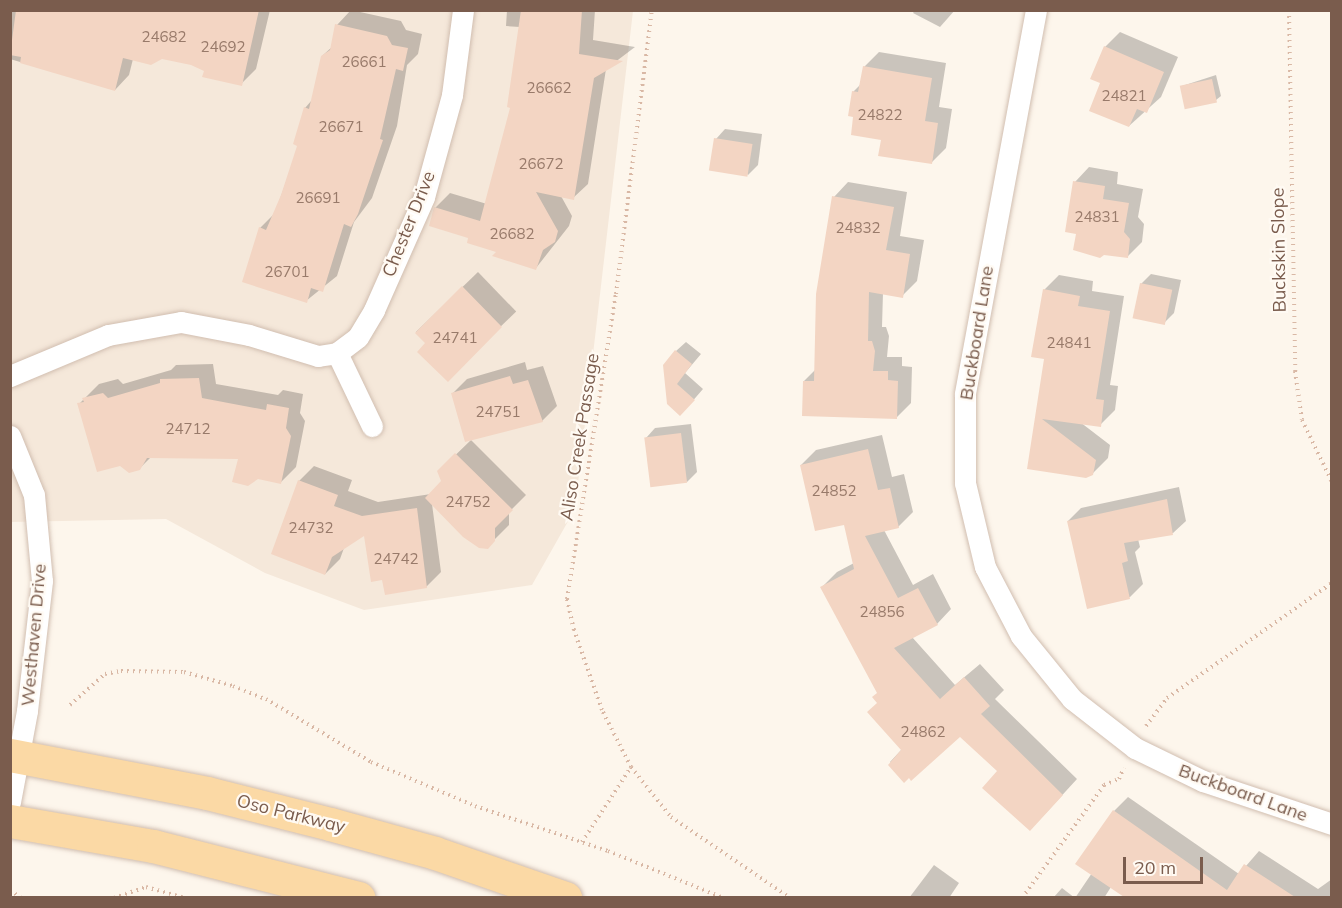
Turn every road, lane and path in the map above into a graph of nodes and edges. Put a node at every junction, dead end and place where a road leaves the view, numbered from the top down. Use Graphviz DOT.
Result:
graph roads {
  1 [pos="463,10"];
  2 [pos="652,10"];
  3 [pos="1036,10"];
  4 [pos="1289,10"];
  5 [pos="337,353"];
  6 [pos="10,376"];
  7 [pos="372,426"];
  8 [pos="10,436"];
  9 [pos="1332,482"];
  10 [pos="1332,583"];
  11 [pos="70,705"];
  12 [pos="1146,726"];
  13 [pos="14,756"];
  14 [pos="631,767"];
  15 [pos="1119,779"];
  16 [pos="10,802"];
  17 [pos="10,821"];
  18 [pos="1332,824"];
  19 [pos="582,842"];
  20 [pos="10,890"];
  21 [pos="21,897"];
  22 [pos="114,897"];
  23 [pos="185,897"];
  24 [pos="359,897"];
  25 [pos="565,897"];
  26 [pos="724,897"];
  27 [pos="790,897"];
  28 [pos="1022,897"];
  1 -- 5 [label="street, Chester Drive"];
  2 -- 14 [label="path, Aliso Creek Passage"];
  3 -- 18 [label="street, Buckboard Lane"];
  4 -- 9 [label="path, Buckskin Slope"];
  5 -- 6 [label="street"];
  5 -- 7 [label="street"];
  8 -- 13 [label="street, Westhaven Drive"];
  10 -- 12 [label="path"];
  11 -- 19 [label="path"];
  13 -- 16 [label="street, Westhaven Drive"];
  13 -- 25 [label="main road, Oso Parkway"];
  14 -- 19 [label="path"];
  14 -- 27 [label="path, Aliso Creek Passage"];
  15 -- 28 [label="path"];
  17 -- 24 [label="main road"];
  19 -- 26 [label="path"];
  20 -- 21 [label="path"];
  22 -- 23 [label="path"];
}
